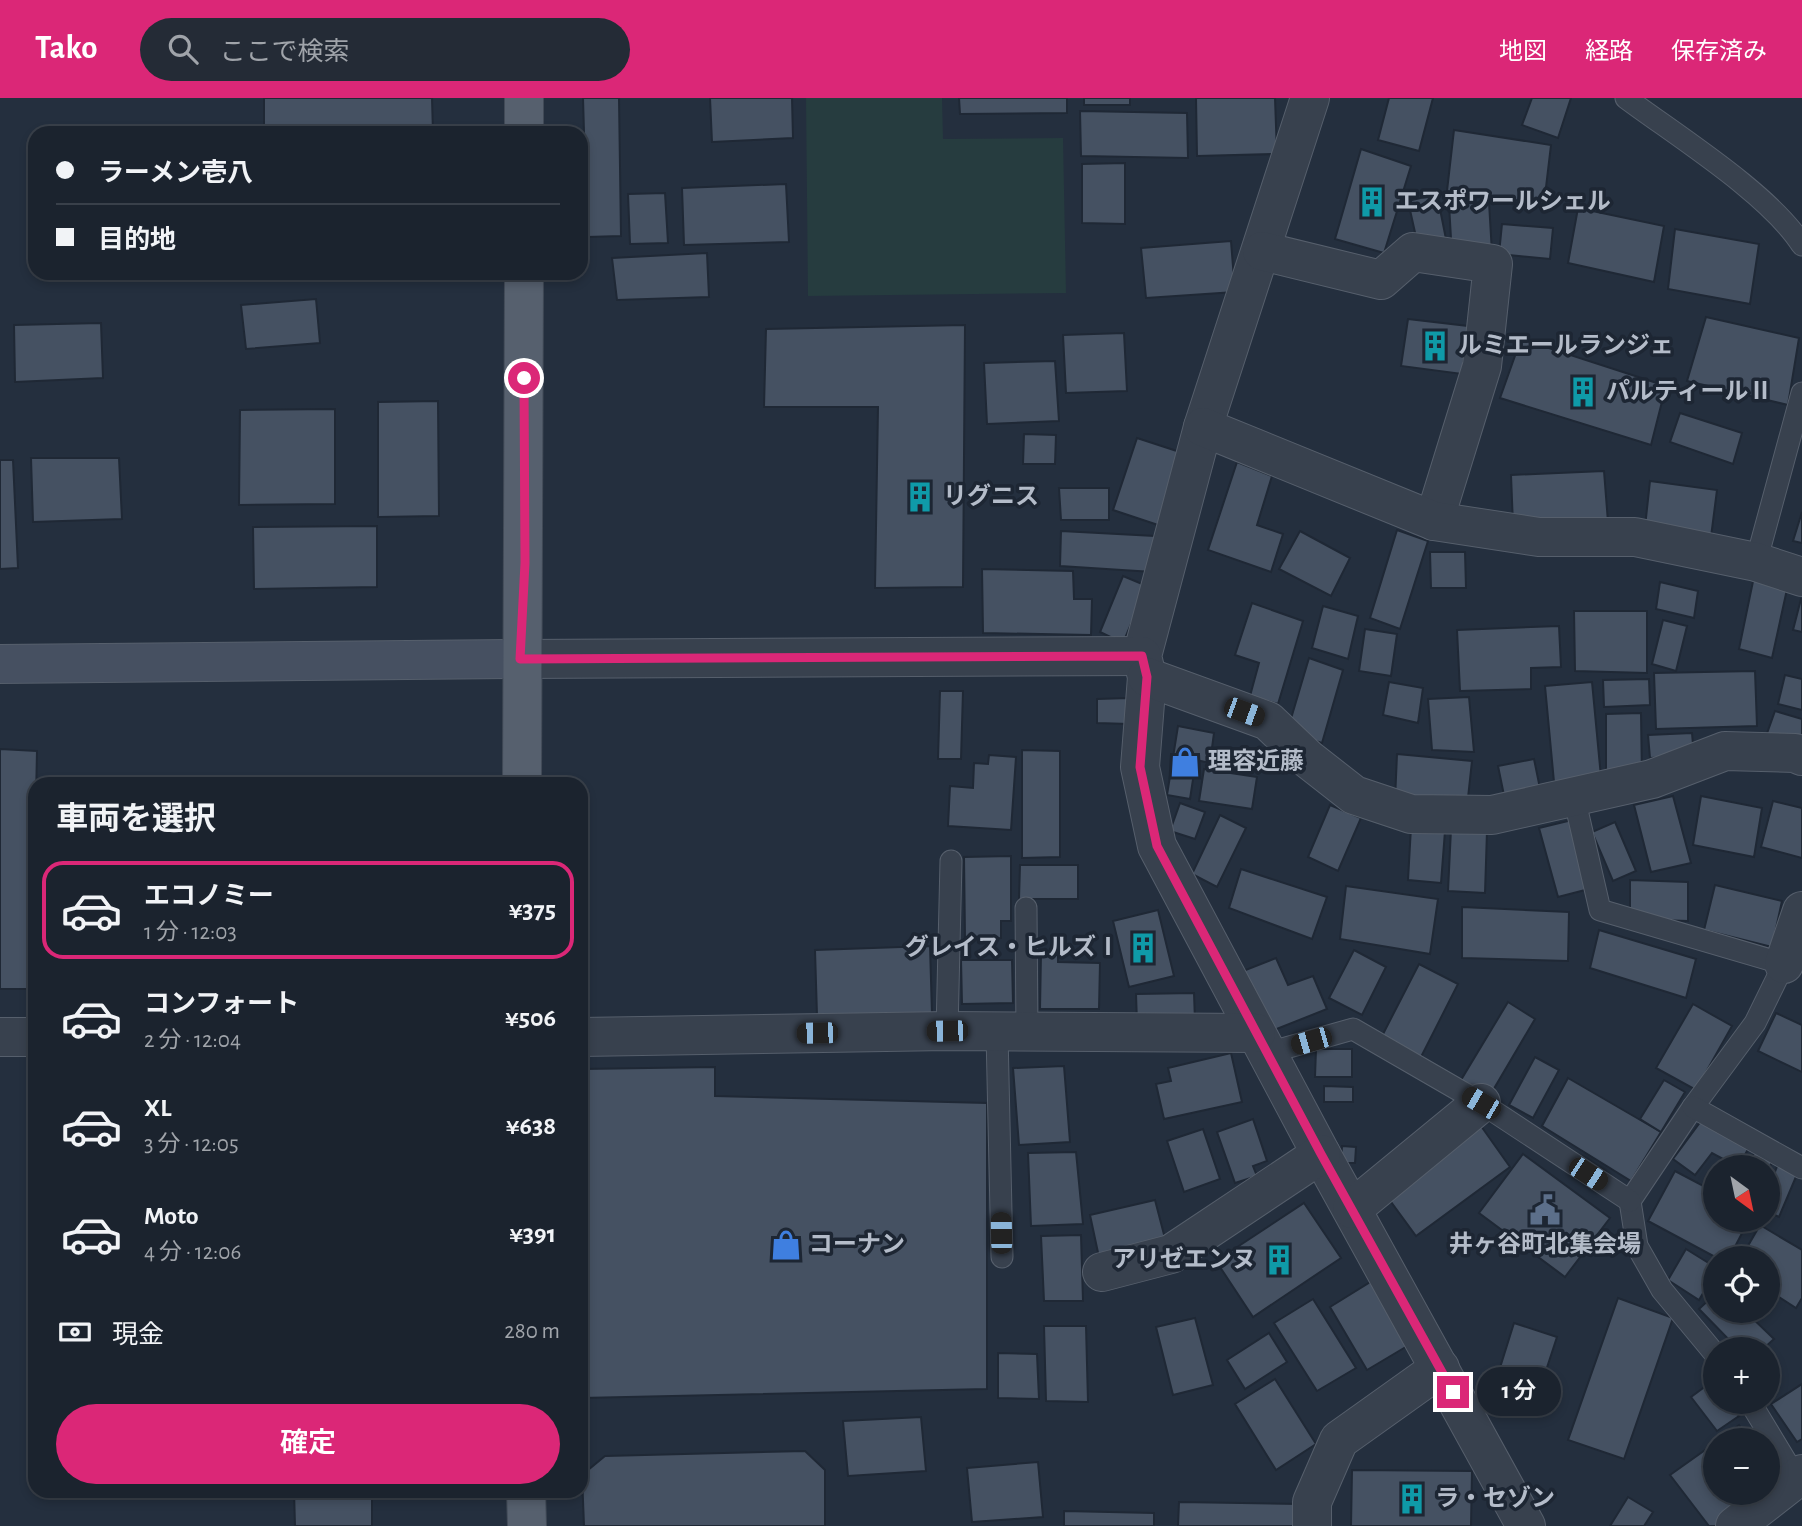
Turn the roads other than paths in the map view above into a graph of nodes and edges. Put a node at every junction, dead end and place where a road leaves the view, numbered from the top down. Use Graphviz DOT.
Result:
graph roads {
  1 [pos="524,98"];
  2 [pos="1310,98"];
  3 [pos="1626,98"];
  4 [pos="524,126"];
  5 [pos="1802,246"];
  6 [pos="1262,251"];
  7 [pos="524,280"];
  8 [pos="1802,393"];
  9 [pos="1203,427"];
  10 [pos="1434,521"];
  11 [pos="1756,562"];
  12 [pos="1802,577"];
  13 [pos="520,659"];
  14 [pos="0,664"];
  15 [pos="1145,666"];
  16 [pos="1802,756"];
  17 [pos="522,777"];
  18 [pos="1574,797"];
  19 [pos="951,861"];
  20 [pos="1026,908"];
  21 [pos="1802,911"];
  22 [pos="1784,964"];
  23 [pos="947,1031"];
  24 [pos="1012,1034"];
  25 [pos="0,1037"];
  26 [pos="28,1037"];
  27 [pos="588,1037"];
  28 [pos="1262,1043"];
  29 [pos="1481,1103"];
  30 [pos="1693,1107"];
  31 [pos="1321,1154"];
  32 [pos="1802,1168"];
  33 [pos="1630,1201"];
  34 [pos="1352,1209"];
  35 [pos="1002,1257"];
  36 [pos="1102,1272"];
  37 [pos="1703,1340"];
  38 [pos="1440,1368"];
  39 [pos="1759,1414"];
  40 [pos="1799,1476"];
  41 [pos="526,1498"];
  42 [pos="527,1526"];
  43 [pos="1312,1526"];
  44 [pos="1526,1526"];
  45 [pos="1735,1526"];
  1 -- 4 [label="main road"];
  2 -- 6 [label="street"];
  3 -- 5 [label="lane"];
  6 -- 9 [label="street"];
  6 -- 10 [label="street"];
  7 -- 13 [label="main road"];
  8 -- 11 [label="lane"];
  9 -- 10 [label="street"];
  9 -- 15 [label="street"];
  10 -- 11 [label="street"];
  11 -- 12 [label="street"];
  13 -- 14 [label="street"];
  13 -- 15 [label="street"];
  13 -- 17 [label="main road"];
  15 -- 18 [label="street"];
  15 -- 28 [label="street"];
  16 -- 18 [label="street"];
  18 -- 22 [label="lane"];
  19 -- 23 [label="lane"];
  20 -- 24 [label="lane"];
  21 -- 22 [label="street"];
  22 -- 30 [label="lane"];
  23 -- 24 [label="street"];
  23 -- 27 [label="street"];
  24 -- 28 [label="street"];
  24 -- 35 [label="lane"];
  25 -- 26 [label="street"];
  28 -- 29 [label="lane"];
  28 -- 31 [label="street"];
  29 -- 33 [label="lane"];
  29 -- 34 [label="street"];
  30 -- 32 [label="lane"];
  30 -- 33 [label="lane"];
  31 -- 34 [label="street"];
  31 -- 36 [label="street"];
  33 -- 37 [label="lane"];
  34 -- 38 [label="street"];
  38 -- 43 [label="street"];
  38 -- 44 [label="street"];
  39 -- 40 [label="lane"];
  40 -- 45 [label="street"];
  41 -- 42 [label="main road"];
}
